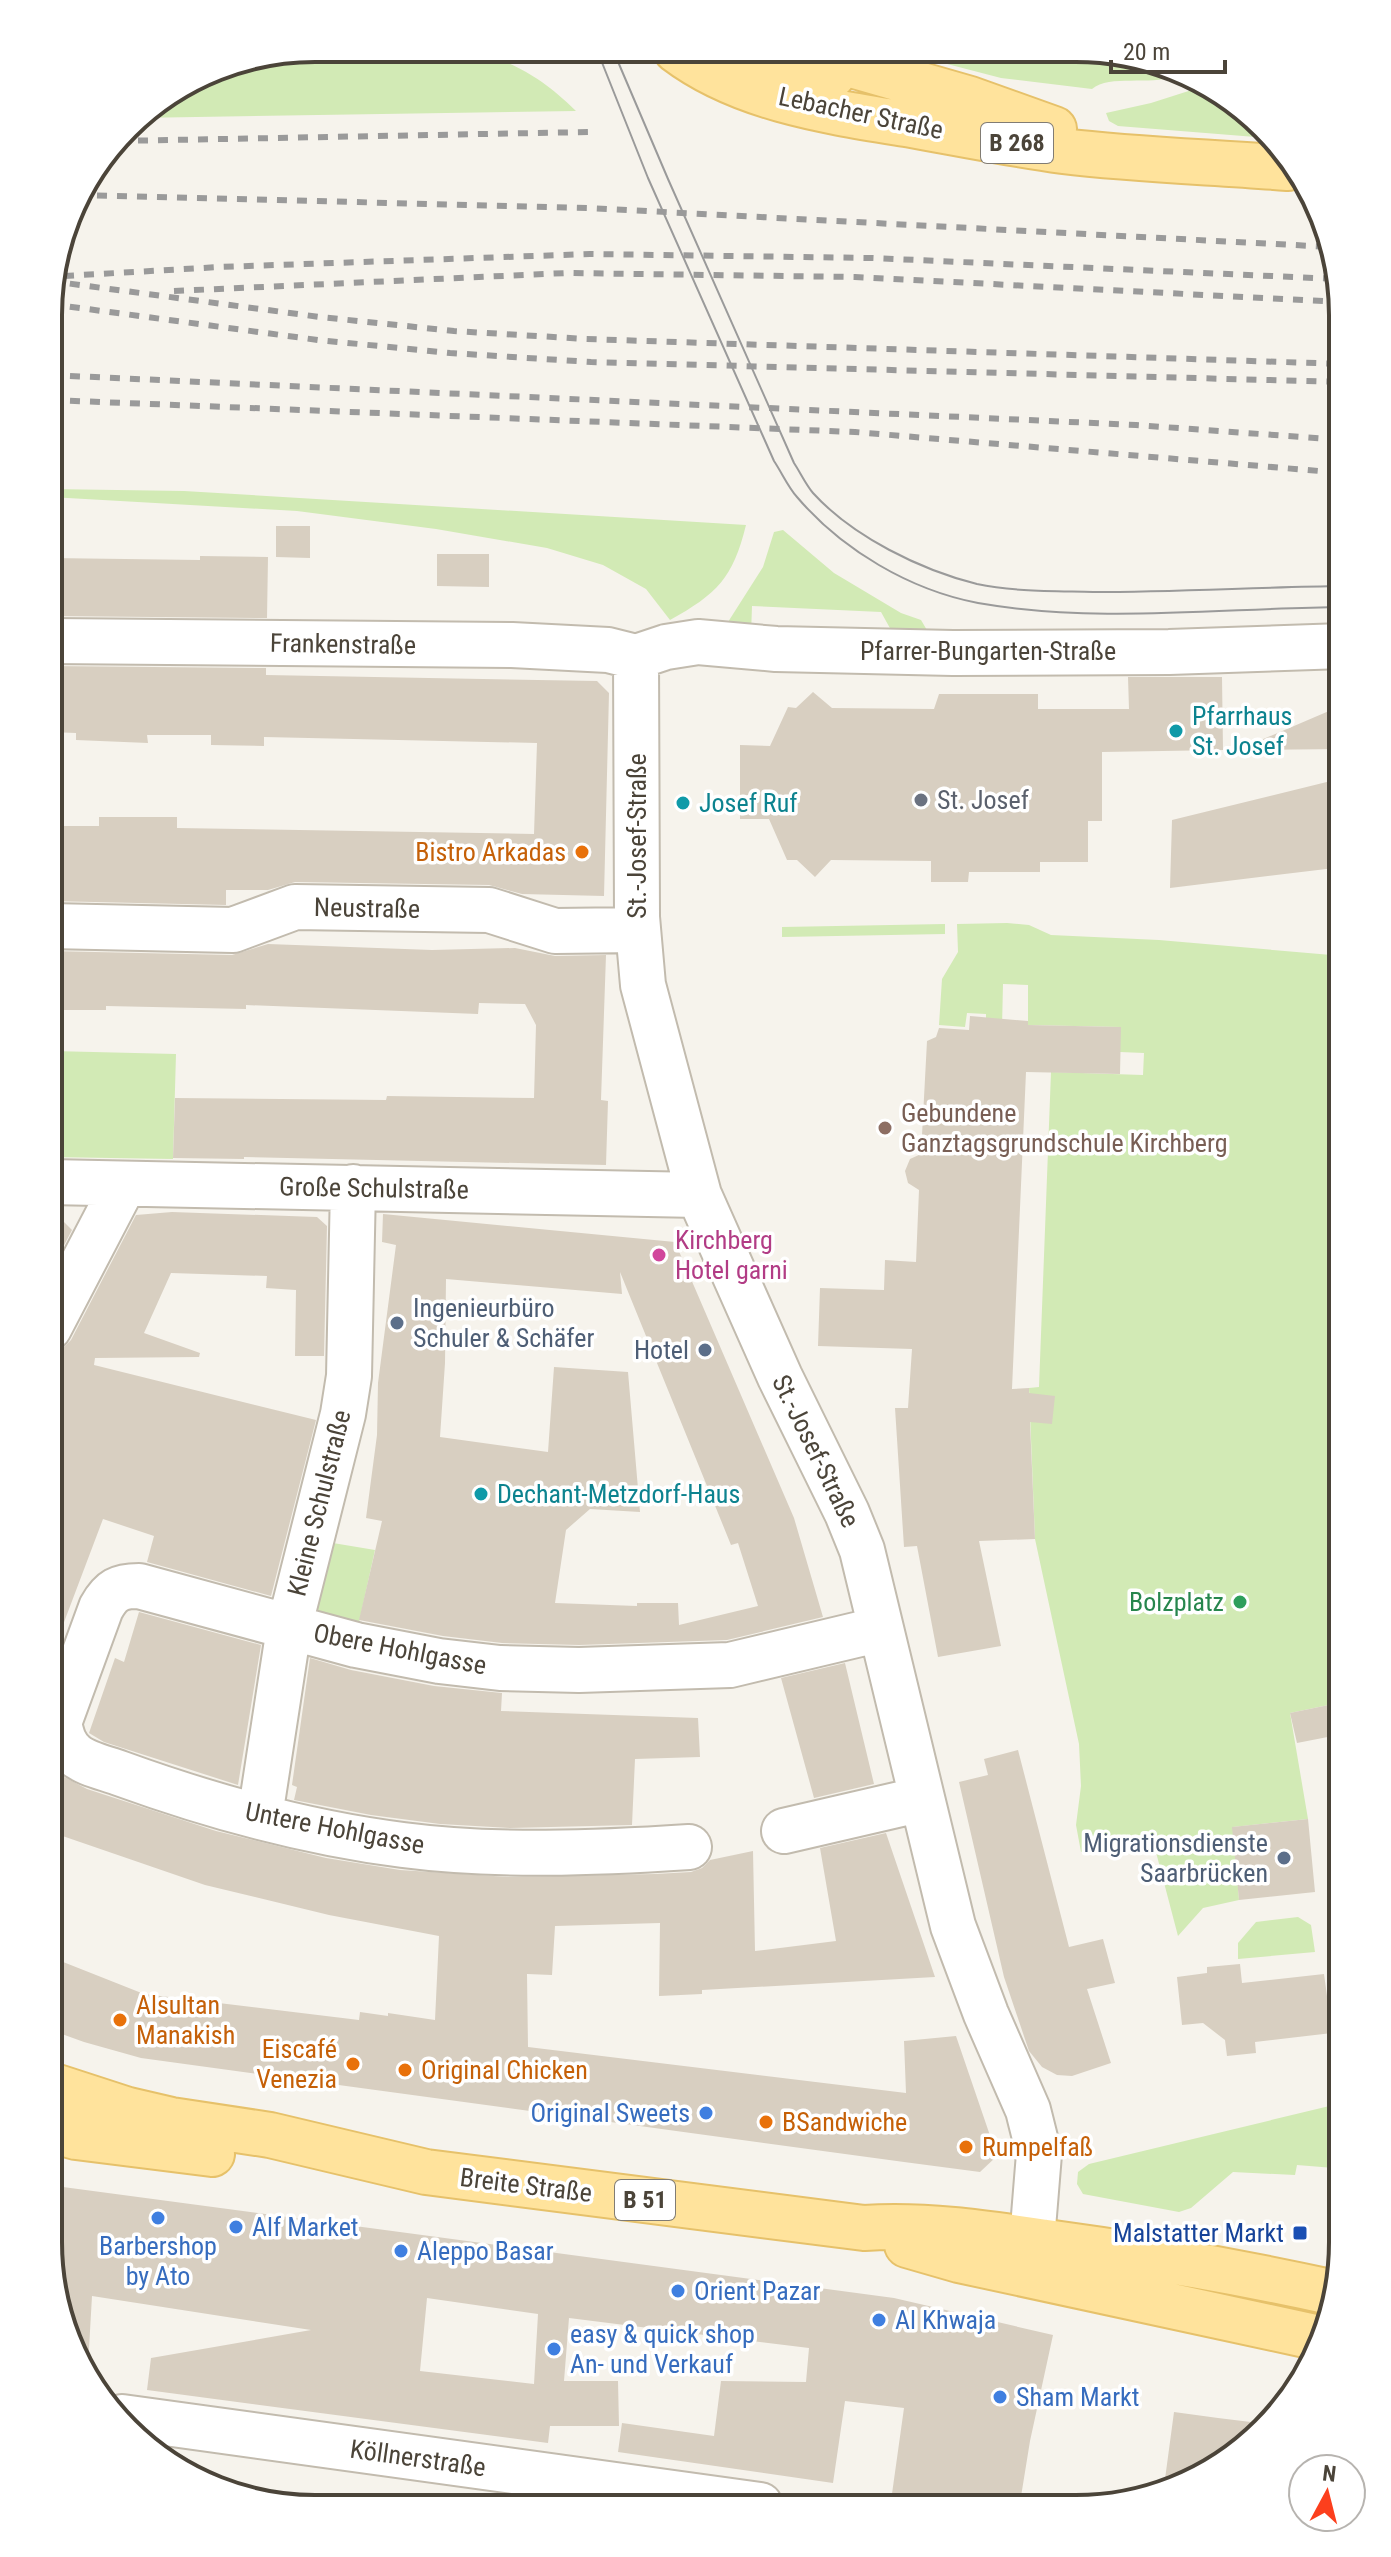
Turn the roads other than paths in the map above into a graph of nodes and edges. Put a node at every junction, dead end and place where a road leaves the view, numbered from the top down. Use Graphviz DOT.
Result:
graph roads {
  1 [pos="692,62"];
  2 [pos="773,62"];
  3 [pos="842,62"];
  4 [pos="926,86"];
  5 [pos="1152,157"];
  6 [pos="1280,167"];
  7 [pos="62,641"];
  8 [pos="1329,646"];
  9 [pos="636,657"];
  10 [pos="62,926"];
  11 [pos="637,930"];
  12 [pos="62,1182"];
  13 [pos="124,1184"];
  14 [pos="353,1187"];
  15 [pos="699,1195"];
  16 [pos="62,1303"];
  17 [pos="289,1628"];
  18 [pos="881,1629"];
  19 [pos="62,1715"];
  20 [pos="62,1740"];
  21 [pos="922,1799"];
  22 [pos="260,1816"];
  23 [pos="784,1831"];
  24 [pos="689,1847"];
  25 [pos="62,2089"];
  26 [pos="62,2133"];
  27 [pos="426,2172"];
  28 [pos="1029,2257"];
  29 [pos="1113,2271"];
  30 [pos="1324,2291"];
  31 [pos="1311,2335"];
  32 [pos="135,2419"];
  33 [pos="688,2495"];
  1 -- 5 [label="main road, Lebacher Straße / B 268"];
  2 -- 4 [label="main road, B 268"];
  3 -- 4 [label="main road, Lebacher Straße / B 268"];
  4 -- 5 [label="main road, Lebacher Straße / B 268"];
  5 -- 6 [label="main road, Lebacher Straße / B 268"];
  7 -- 9 [label="street, Frankenstraße"];
  8 -- 9 [label="street, Pfarrer-Bungarten-Straße"];
  9 -- 11 [label="street, St.-Josef-Straße"];
  10 -- 11 [label="street, Neustraße"];
  11 -- 15 [label="street, St.-Josef-Straße"];
  12 -- 13 [label="street, Große Schulstraße"];
  13 -- 14 [label="street, Große Schulstraße"];
  13 -- 16 [label="street"];
  14 -- 15 [label="street, Große Schulstraße"];
  14 -- 17 [label="street, Kleine Schulstraße"];
  15 -- 18 [label="street, St.-Josef-Straße"];
  17 -- 18 [label="street, Obere Hohlgasse"];
  17 -- 19 [label="street, Obere Hohlgasse"];
  17 -- 22 [label="street, Kleine Schulstraße"];
  18 -- 21 [label="street, St.-Josef-Straße"];
  20 -- 22 [label="street, Untere Hohlgasse"];
  21 -- 23 [label="street"];
  21 -- 28 [label="street, St.-Josef-Straße"];
  22 -- 24 [label="street, Untere Hohlgasse"];
  25 -- 27 [label="main road, Breite Straße / B 51"];
  26 -- 27 [label="main road, Breite Straße / B 51"];
  27 -- 28 [label="main road, Breite Straße / B 51"];
  28 -- 29 [label="main road, Breite Straße / B 51"];
  29 -- 30 [label="main road, B 51"];
  29 -- 31 [label="main road, B 51"];
  32 -- 33 [label="street, Köllnerstraße"];
}
